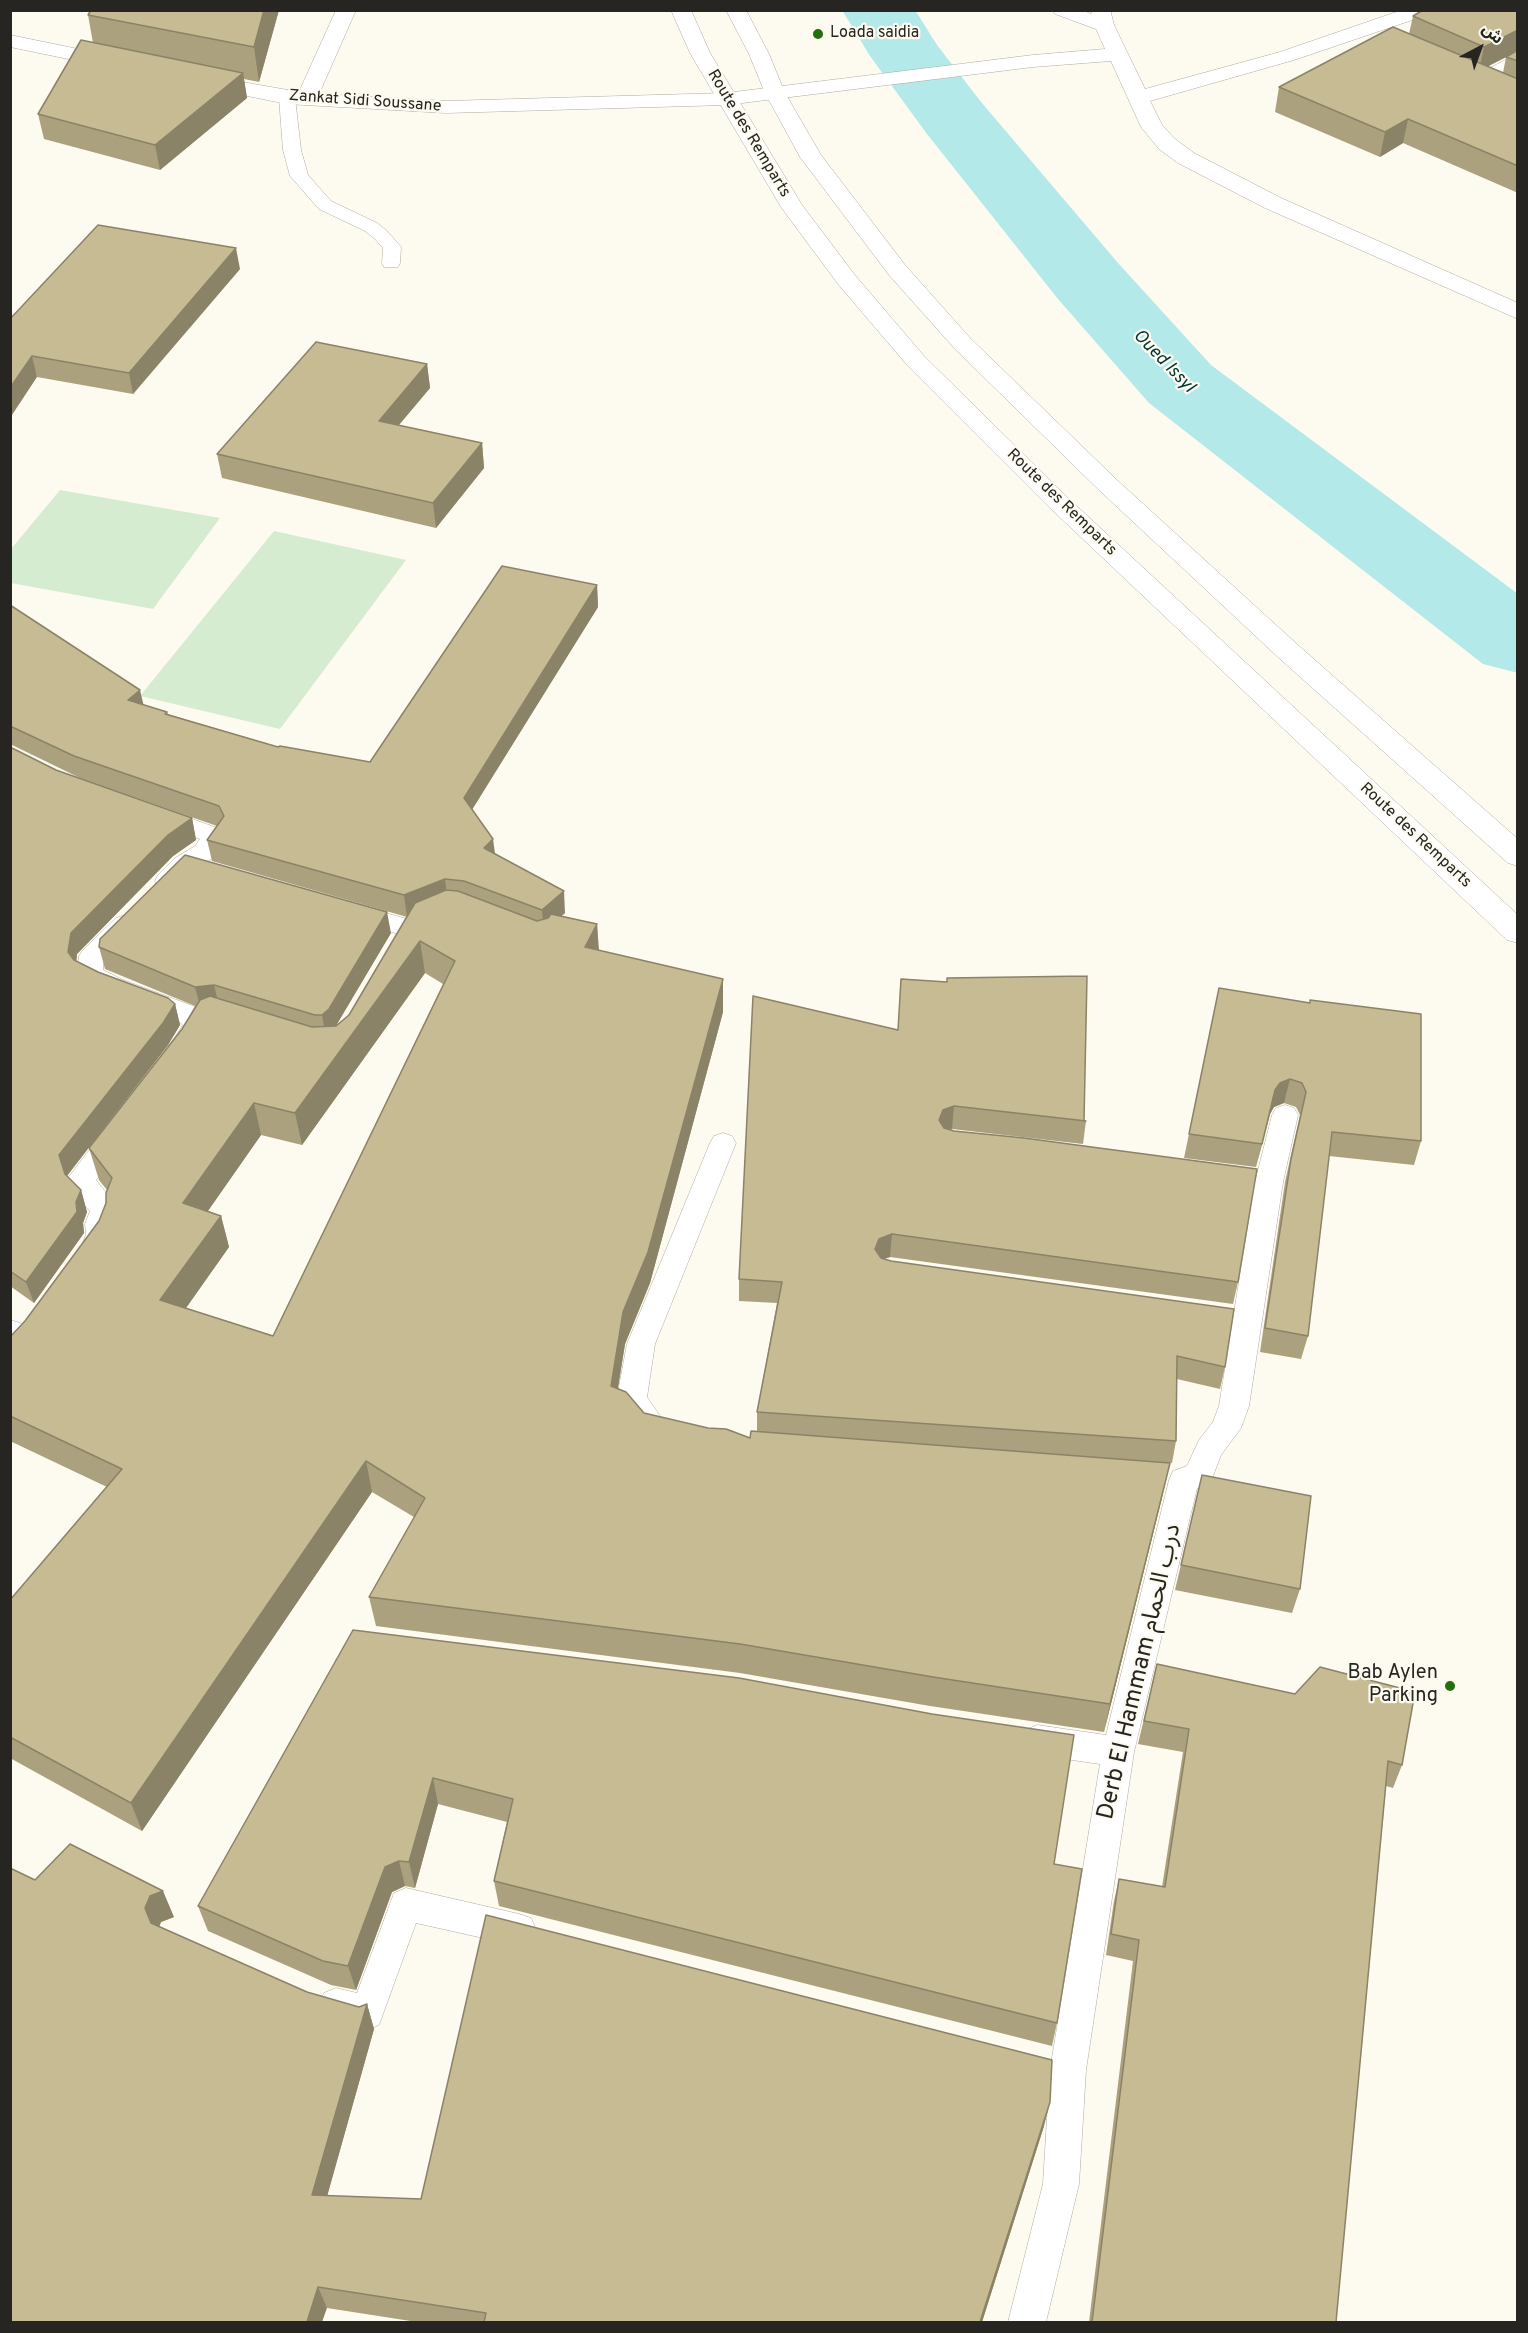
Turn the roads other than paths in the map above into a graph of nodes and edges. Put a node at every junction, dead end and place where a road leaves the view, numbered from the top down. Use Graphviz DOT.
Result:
graph roads {
  1 [pos="346,10"];
  2 [pos="681,10"];
  3 [pos="736,10"];
  4 [pos="1062,10"];
  5 [pos="1423,10"];
  6 [pos="1103,18"];
  7 [pos="1365,30"];
  8 [pos="10,41"];
  9 [pos="1396,44"];
  10 [pos="1118,54"];
  11 [pos="1518,59"];
  12 [pos="137,67"];
  13 [pos="1459,72"];
  14 [pos="183,76"];
  15 [pos="775,93"];
  16 [pos="297,98"];
  17 [pos="1137,98"];
  18 [pos="726,99"];
  19 [pos="391,263"];
  20 [pos="1518,312"];
  21 [pos="139,808"];
  22 [pos="1518,856"];
  23 [pos="184,864"];
  24 [pos="218,873"];
  25 [pos="331,905"];
  26 [pos="457,912"];
  27 [pos="1518,933"];
  28 [pos="165,1070"];
  29 [pos="130,1115"];
  30 [pos="1285,1115"];
  31 [pos="723,1143"];
  32 [pos="85,1260"];
  33 [pos="678,1437"];
  34 [pos="1012,1736"];
  35 [pos="1118,1752"];
  36 [pos="546,1937"];
  37 [pos="306,1994"];
  38 [pos="1033,2061"];
  39 [pos="1068,2070"];
  40 [pos="1027,2322"];
  1 -- 16 [label="main road"];
  2 -- 18 [label="main road, Route des Remparts"];
  3 -- 15 [label="main road"];
  4 -- 6 [label="main road"];
  5 -- 7 [label="main road"];
  6 -- 10 [label="main road"];
  7 -- 9 [label="main road"];
  7 -- 17 [label="main road"];
  8 -- 12 [label="main road"];
  10 -- 15 [label="main road, Zankat Sidi Soussane"];
  10 -- 17 [label="main road"];
  11 -- 13 [label="main road"];
  14 -- 16 [label="main road, Zankat Sidi Soussane"];
  15 -- 18 [label="main road, Zankat Sidi Soussane"];
  15 -- 22 [label="main road"];
  16 -- 18 [label="main road, Zankat Sidi Soussane"];
  16 -- 19 [label="lane"];
  17 -- 20 [label="main road"];
  18 -- 27 [label="main road, Route des Remparts"];
  21 -- 23 [label="lane"];
  23 -- 24 [label="lane"];
  23 -- 28 [label="lane"];
  25 -- 26 [label="lane"];
  29 -- 32 [label="lane"];
  30 -- 35 [label="lane, Derb El Hammam درب الحمام"];
  31 -- 33 [label="lane"];
  34 -- 35 [label="lane"];
  35 -- 39 [label="lane, Derb El Hammam درب الحمام"];
  36 -- 37 [label="lane"];
  38 -- 39 [label="lane"];
  39 -- 40 [label="lane, Derb El Hammam درب الحمام"];
}
